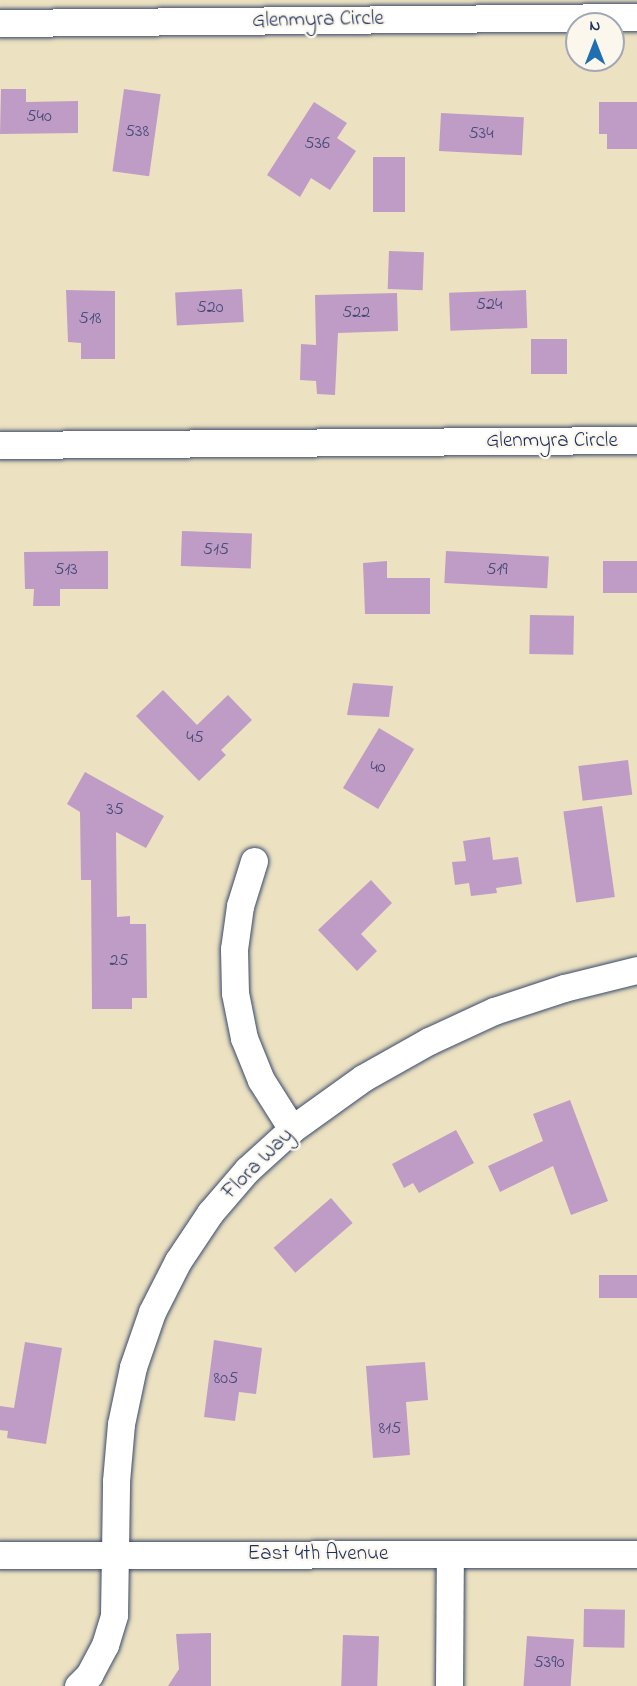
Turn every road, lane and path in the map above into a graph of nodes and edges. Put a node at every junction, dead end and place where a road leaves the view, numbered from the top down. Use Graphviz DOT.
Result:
graph roads {
  1 [pos="637,17"];
  2 [pos="0,23"];
  3 [pos="637,440"];
  4 [pos="0,445"];
  5 [pos="254,861"];
  6 [pos="637,970"];
  7 [pos="292,1129"];
  8 [pos="450,1554"];
  9 [pos="637,1554"];
  10 [pos="0,1555"];
  11 [pos="116,1555"];
  12 [pos="78,1686"];
  13 [pos="449,1686"];
  1 -- 2 [label="street, Glenmyra Circle"];
  3 -- 4 [label="street, Glenmyra Circle"];
  5 -- 7 [label="street"];
  6 -- 7 [label="street, Flora Way"];
  7 -- 11 [label="street, Flora Way"];
  8 -- 9 [label="street, East 4th Avenue"];
  8 -- 11 [label="street, East 4th Avenue"];
  8 -- 13 [label="street"];
  10 -- 11 [label="street, East 4th Avenue"];
  11 -- 12 [label="street, Flora Way"];
}
